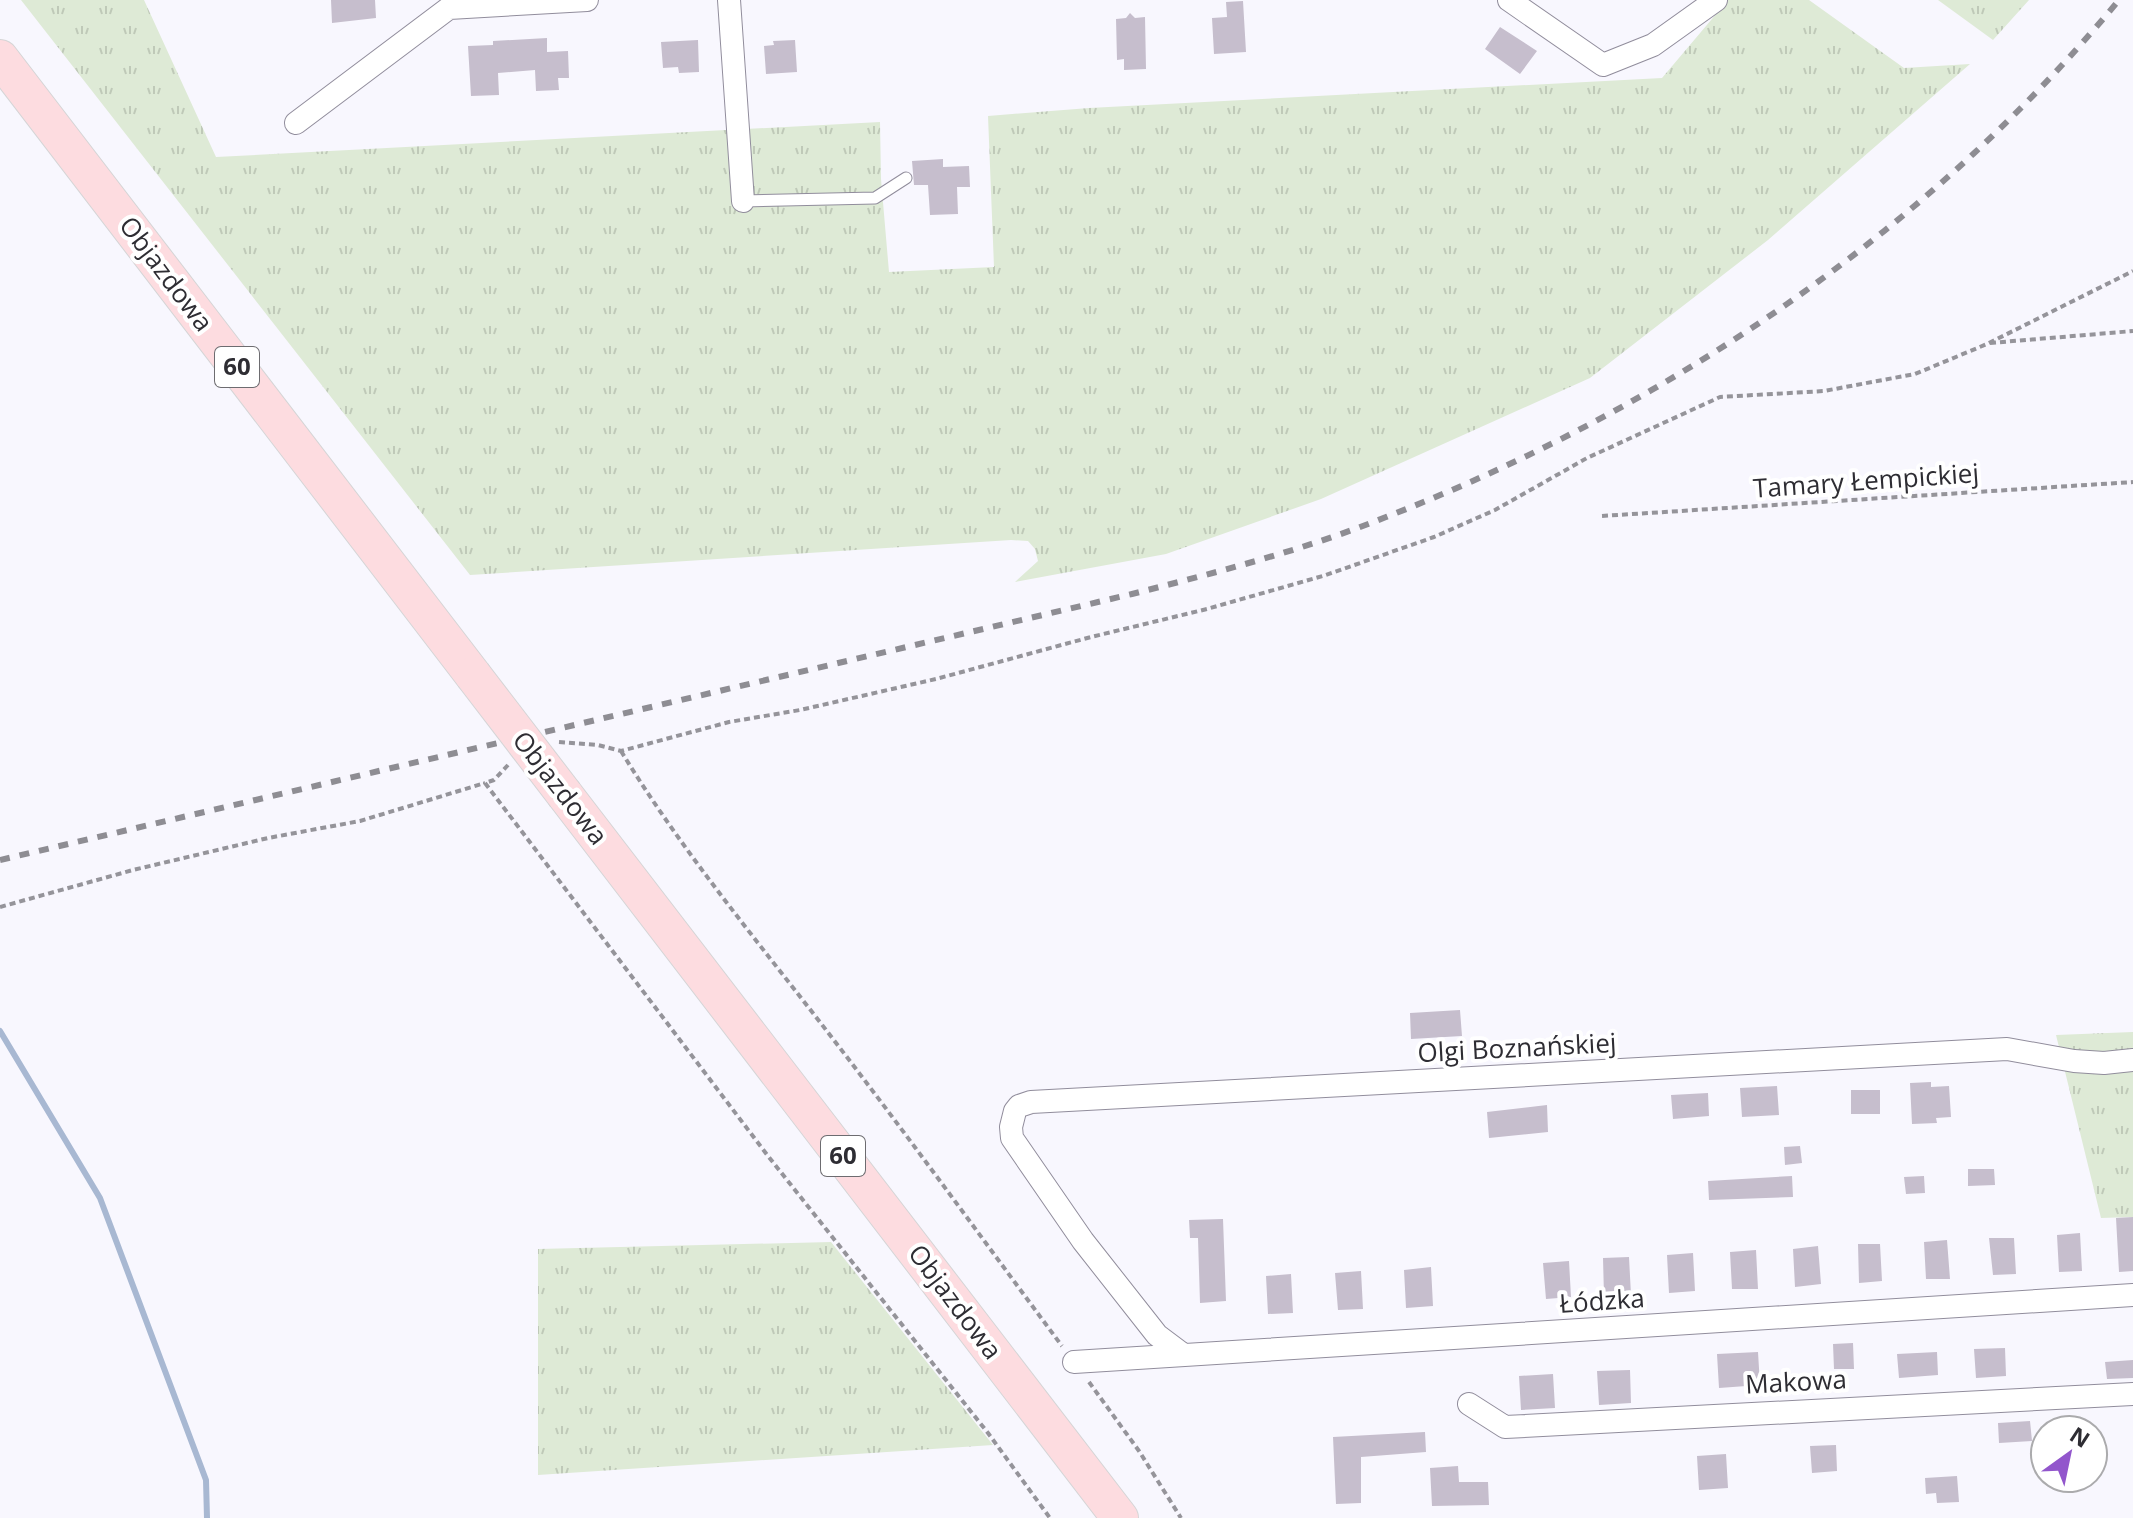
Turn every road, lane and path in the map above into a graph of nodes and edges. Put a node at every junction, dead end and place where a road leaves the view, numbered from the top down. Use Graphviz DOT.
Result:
graph roads {
  1 [pos="587,0"];
  2 [pos="729,0"];
  3 [pos="1509,0"];
  4 [pos="1716,0"];
  5 [pos="0,58"];
  6 [pos="296,123"];
  7 [pos="906,178"];
  8 [pos="743,201"];
  9 [pos="2133,271"];
  10 [pos="2133,331"];
  11 [pos="1987,344"];
  12 [pos="2133,482"];
  13 [pos="1602,516"];
  14 [pos="548,743"];
  15 [pos="621,751"];
  16 [pos="512,761"];
  17 [pos="485,783"];
  18 [pos="0,907"];
  19 [pos="2133,1060"];
  20 [pos="2133,1295"];
  21 [pos="1181,1353"];
  22 [pos="1074,1362"];
  23 [pos="2133,1394"];
  24 [pos="1469,1404"];
  25 [pos="1050,1518"];
  26 [pos="1120,1518"];
  27 [pos="1181,1518"];
  1 -- 6 [label="street"];
  2 -- 8 [label="street"];
  3 -- 4 [label="street"];
  5 -- 26 [label="main road, Objazdowa / 60, bridge"];
  7 -- 8 [label="lane"];
  9 -- 11 [label="path"];
  10 -- 11 [label="path"];
  11 -- 15 [label="path"];
  12 -- 13 [label="path, Tamary Łempickiej"];
  14 -- 15 [label="path"];
  15 -- 22 [label="path"];
  16 -- 17 [label="path"];
  17 -- 18 [label="path"];
  17 -- 25 [label="path"];
  19 -- 21 [label="street, Olgi Boznańskiej"];
  20 -- 21 [label="street, Łódzka"];
  21 -- 22 [label="street, Łódzka"];
  22 -- 27 [label="path"];
  23 -- 24 [label="street, Makowa"];
}
